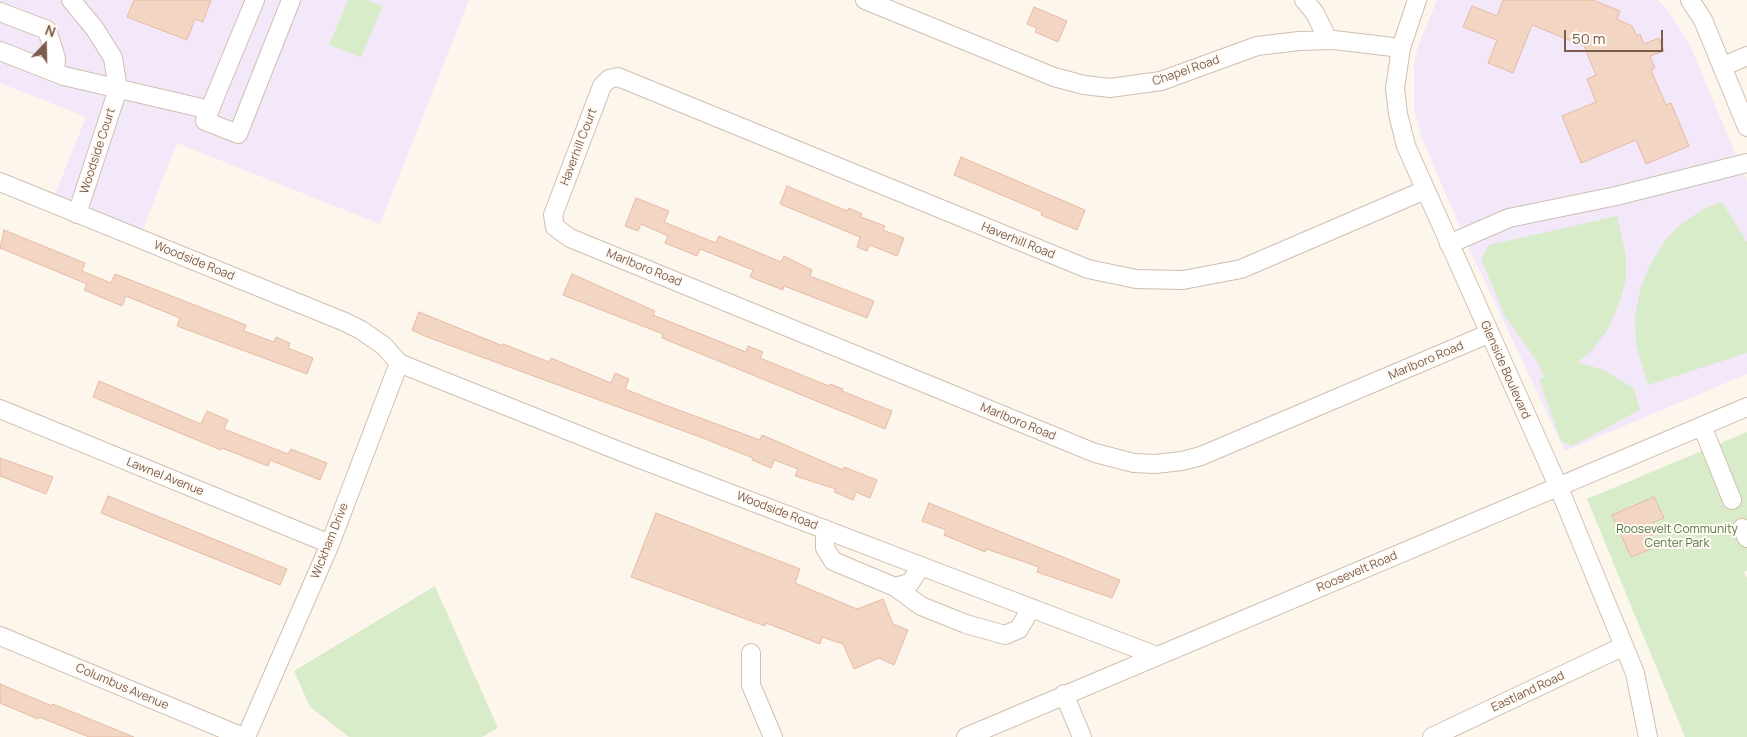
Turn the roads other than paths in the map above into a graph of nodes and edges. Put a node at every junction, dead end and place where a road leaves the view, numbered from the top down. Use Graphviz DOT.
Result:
graph roads {
  1 [pos="71,0"];
  2 [pos="255,0"];
  3 [pos="291,0"];
  4 [pos="865,0"];
  5 [pos="1304,0"];
  6 [pos="1417,0"];
  7 [pos="1690,0"];
  8 [pos="0,12"];
  9 [pos="1328,40"];
  10 [pos="1400,48"];
  11 [pos="0,51"];
  12 [pos="1747,56"];
  13 [pos="1722,67"];
  14 [pos="55,72"];
  15 [pos="618,77"];
  16 [pos="118,89"];
  17 [pos="210,110"];
  18 [pos="1747,127"];
  19 [pos="1747,163"];
  20 [pos="0,182"];
  21 [pos="1425,190"];
  22 [pos="77,214"];
  23 [pos="555,227"];
  24 [pos="1449,244"];
  25 [pos="1488,334"];
  26 [pos="399,363"];
  27 [pos="1747,407"];
  28 [pos="0,409"];
  29 [pos="1702,426"];
  30 [pos="1559,488"];
  31 [pos="1732,500"];
  32 [pos="826,530"];
  33 [pos="330,544"];
  34 [pos="921,566"];
  35 [pos="895,587"];
  36 [pos="1031,608"];
  37 [pos="0,636"];
  38 [pos="1624,646"];
  39 [pos="751,653"];
  40 [pos="1157,656"];
  41 [pos="1064,694"];
  42 [pos="1441,735"];
  43 [pos="244,737"];
  44 [pos="772,737"];
  45 [pos="966,737"];
  46 [pos="1082,737"];
  47 [pos="1648,737"];
  1 -- 16 [label="street"];
  2 -- 17 [label="street"];
  3 -- 17 [label="street"];
  4 -- 9 [label="street, Chapel Road"];
  5 -- 9 [label="street"];
  6 -- 10 [label="street, Glenside Boulevard"];
  7 -- 13 [label="street"];
  8 -- 14 [label="street"];
  9 -- 10 [label="street, Chapel Road"];
  10 -- 21 [label="street, Glenside Boulevard"];
  11 -- 14 [label="street"];
  12 -- 13 [label="street"];
  13 -- 18 [label="street"];
  14 -- 16 [label="street"];
  15 -- 21 [label="street, Haverhill Road"];
  15 -- 23 [label="street, Haverhill Court"];
  16 -- 17 [label="street"];
  16 -- 22 [label="street, Woodside Court"];
  19 -- 24 [label="street"];
  20 -- 22 [label="street, Woodside Road"];
  21 -- 24 [label="street, Glenside Boulevard"];
  22 -- 26 [label="street, Woodside Road"];
  23 -- 25 [label="street, Marlboro Road"];
  24 -- 25 [label="street, Glenside Boulevard"];
  25 -- 30 [label="street, Glenside Boulevard"];
  26 -- 32 [label="street, Woodside Road"];
  26 -- 33 [label="street, Wickham Drive"];
  27 -- 29 [label="street, Roosevelt Road"];
  28 -- 33 [label="street, Lawnel Avenue"];
  29 -- 30 [label="street, Roosevelt Road"];
  29 -- 31 [label="street"];
  30 -- 38 [label="street, Glenside Boulevard"];
  30 -- 40 [label="street, Roosevelt Road"];
  32 -- 34 [label="street, Woodside Road"];
  32 -- 35 [label="street"];
  33 -- 43 [label="street, Wickham Drive"];
  34 -- 35 [label="street"];
  34 -- 36 [label="street, Woodside Road"];
  35 -- 36 [label="street"];
  36 -- 40 [label="street, Woodside Road"];
  37 -- 43 [label="street, Columbus Avenue"];
  38 -- 42 [label="street, Eastland Road"];
  38 -- 47 [label="street, Glenside Boulevard"];
  39 -- 44 [label="street"];
  40 -- 41 [label="street, Roosevelt Road"];
  41 -- 45 [label="street, Roosevelt Road"];
  41 -- 46 [label="street"];
}
